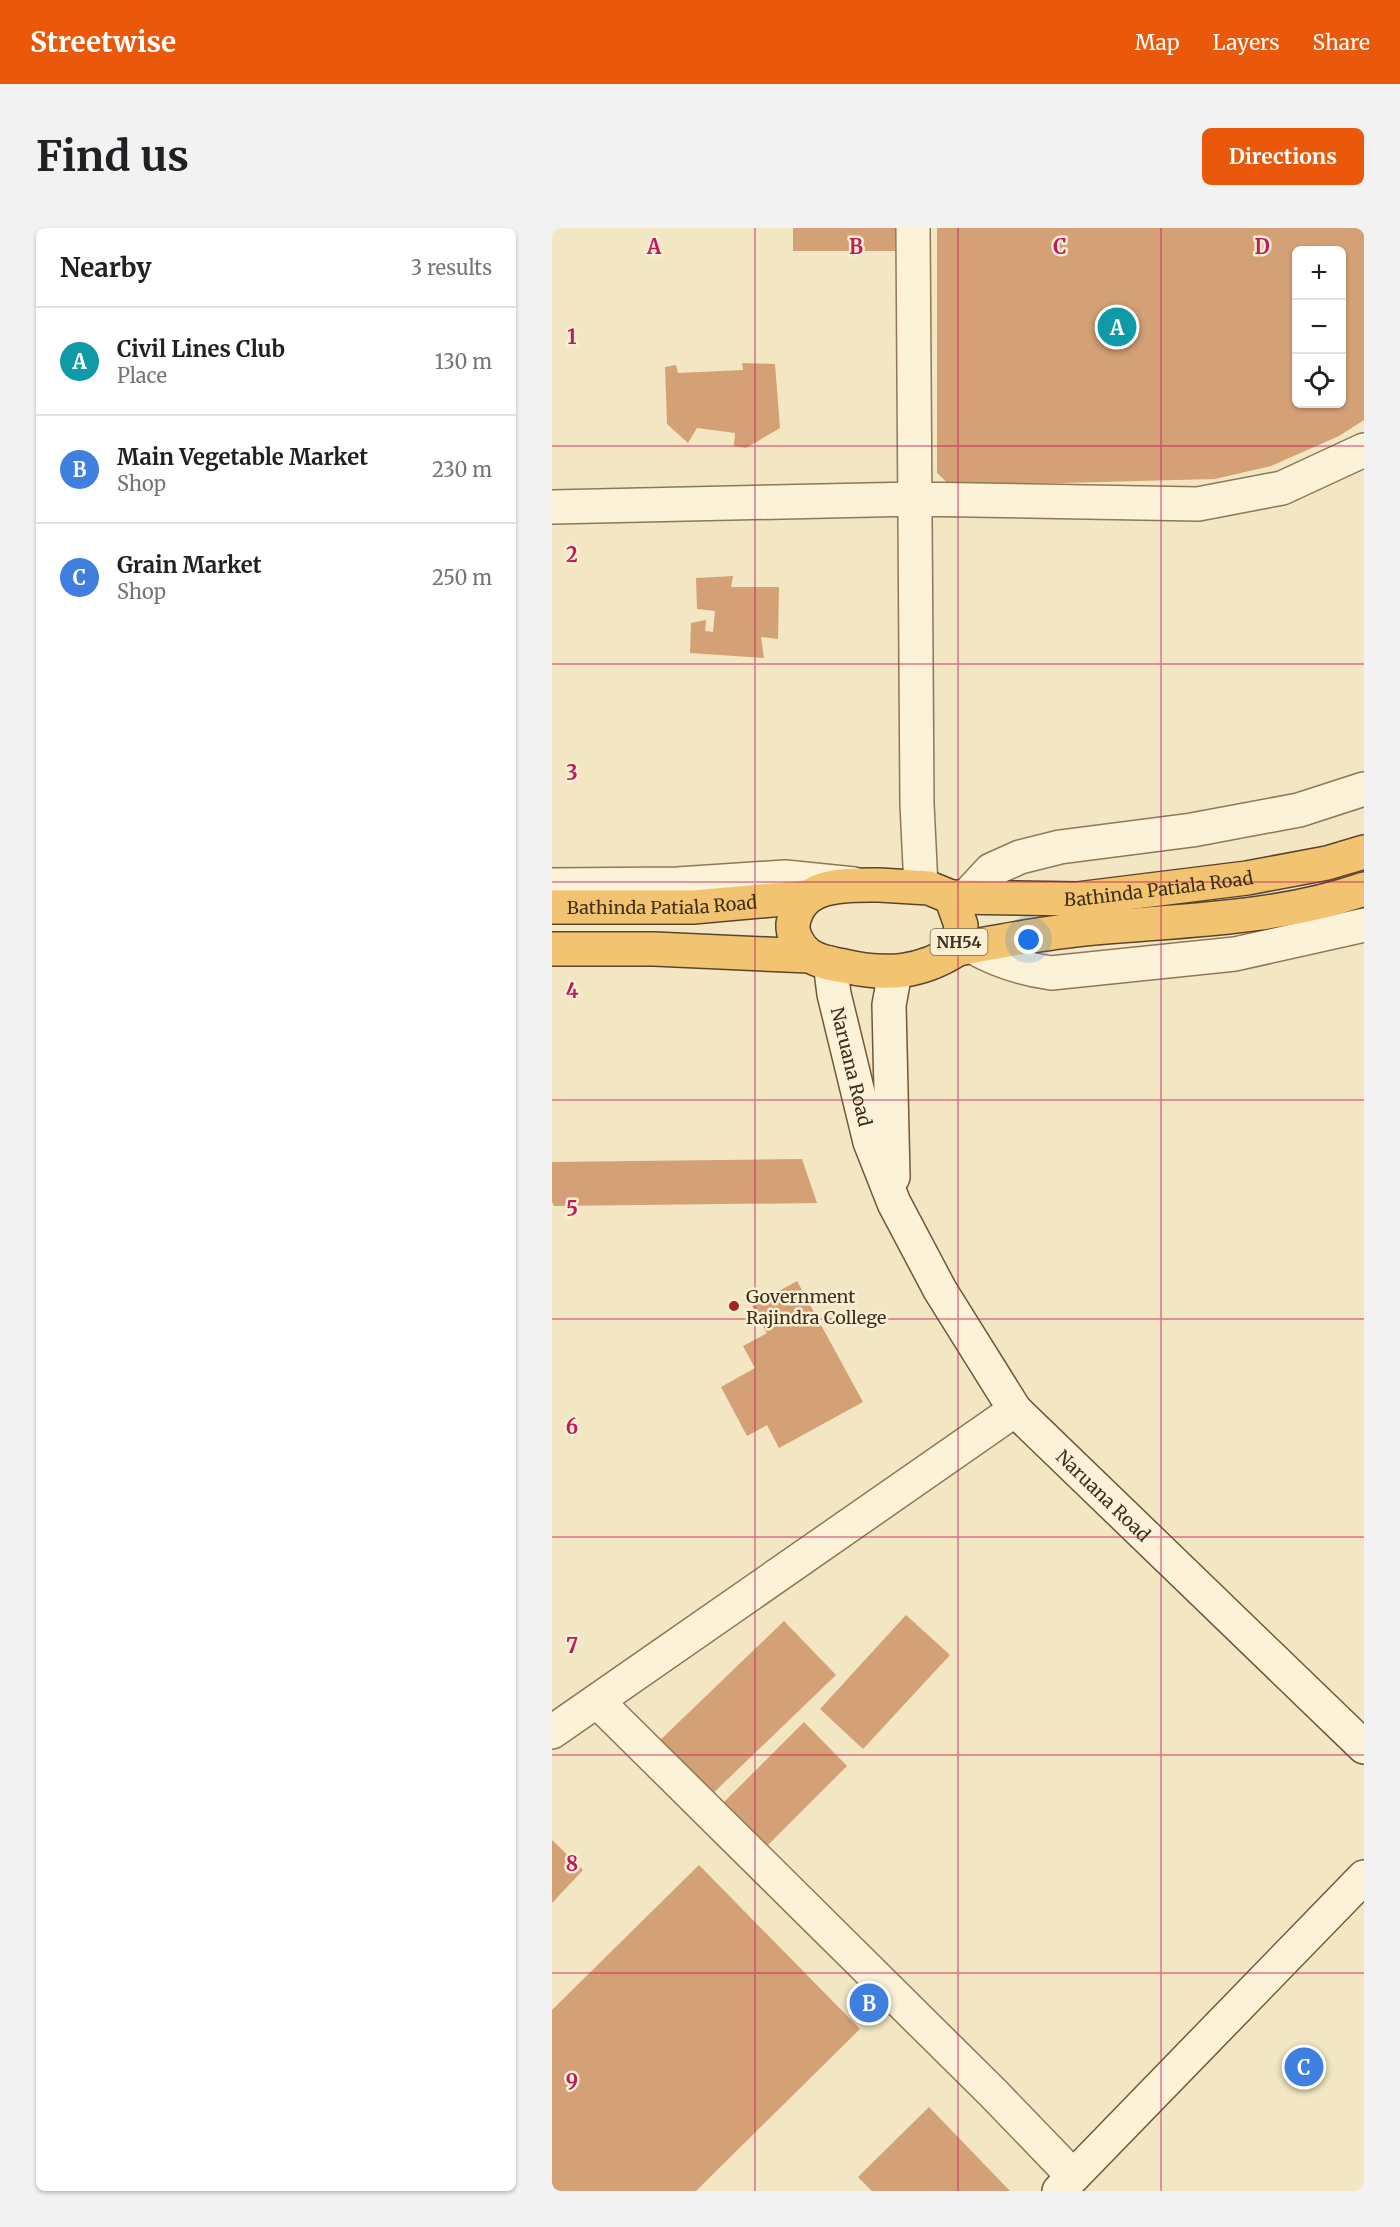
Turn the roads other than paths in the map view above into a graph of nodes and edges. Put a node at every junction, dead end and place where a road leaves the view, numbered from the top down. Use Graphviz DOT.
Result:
graph roads {
  1 [pos="913,228"];
  2 [pos="1364,450"];
  3 [pos="915,499"];
  4 [pos="552,507"];
  5 [pos="1364,789"];
  6 [pos="1364,852"];
  7 [pos="552,885"];
  8 [pos="861,885"];
  9 [pos="1364,889"];
  10 [pos="946,894"];
  11 [pos="807,897"];
  12 [pos="552,907"];
  13 [pos="1364,925"];
  14 [pos="966,948"];
  15 [pos="552,949"];
  16 [pos="820,959"];
  17 [pos="895,972"];
  18 [pos="894,1203"];
  19 [pos="1015,1410"];
  20 [pos="597,1701"];
  21 [pos="552,1732"];
  22 [pos="1364,1747"];
  23 [pos="1364,1877"];
  24 [pos="1066,2183"];
  1 -- 3 [label="street"];
  2 -- 3 [label="street"];
  3 -- 4 [label="street"];
  3 -- 10 [label="street"];
  5 -- 10 [label="street"];
  6 -- 10 [label="highway, Bathinda Patiala Road"];
  7 -- 8 [label="street"];
  8 -- 10 [label="highway, Bathinda Patiala Road"];
  8 -- 11 [label="highway, Bathinda Patiala Road"];
  9 -- 14 [label="highway, NH54"];
  10 -- 14 [label="highway, NH54"];
  11 -- 12 [label="highway, Bathinda Patiala Road"];
  11 -- 16 [label="highway"];
  13 -- 14 [label="street"];
  14 -- 17 [label="highway, NH54"];
  15 -- 16 [label="highway, NH54"];
  16 -- 17 [label="highway, NH54"];
  16 -- 18 [label="street, Naruana Road"];
  17 -- 18 [label="street, Naruana Road"];
  18 -- 19 [label="street, Naruana Road"];
  19 -- 20 [label="street"];
  19 -- 22 [label="street, Naruana Road"];
  20 -- 21 [label="street"];
  20 -- 24 [label="street"];
  23 -- 24 [label="street"];
}
